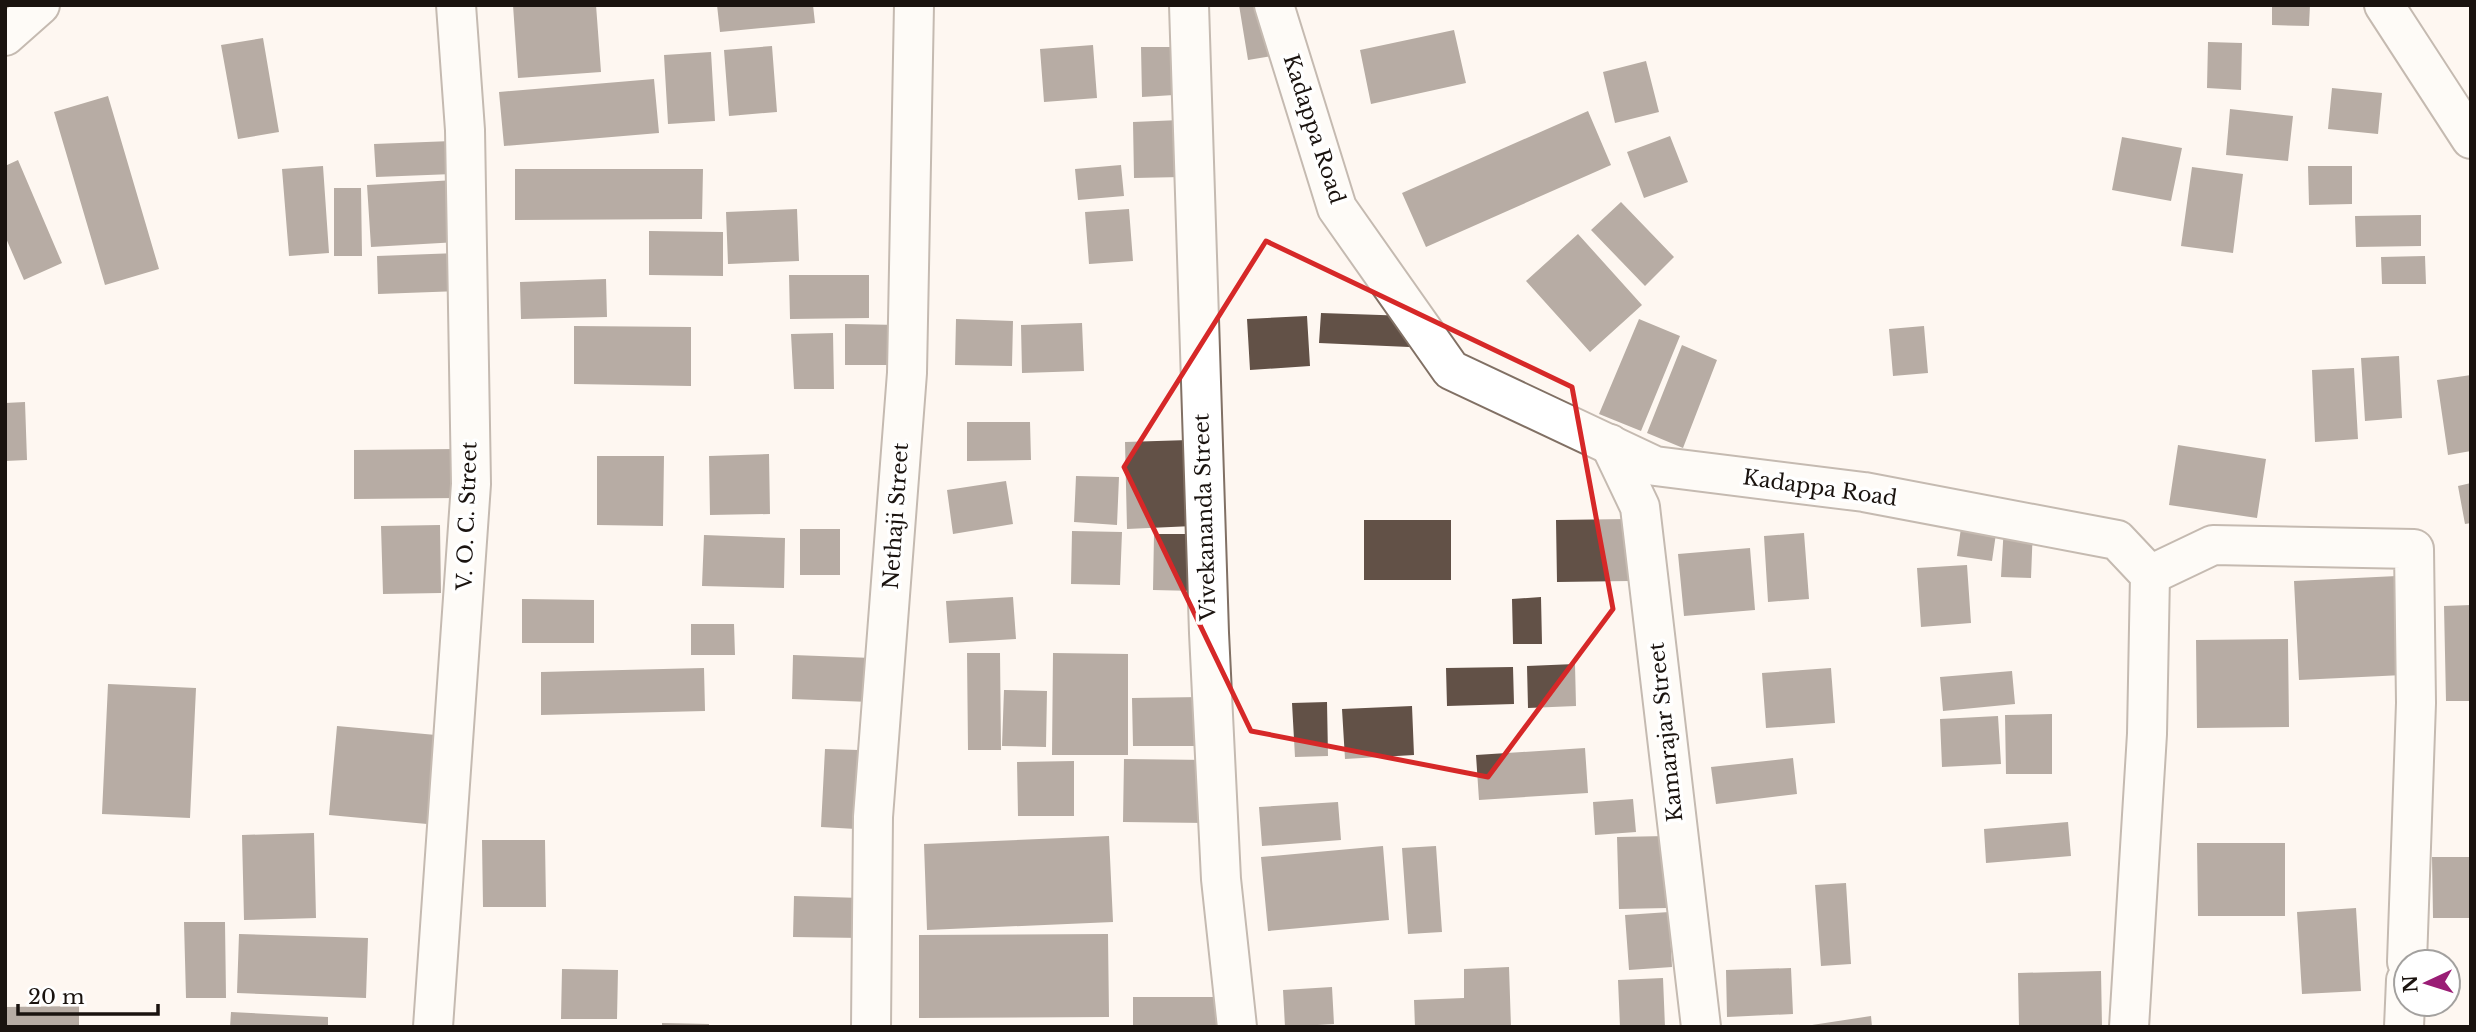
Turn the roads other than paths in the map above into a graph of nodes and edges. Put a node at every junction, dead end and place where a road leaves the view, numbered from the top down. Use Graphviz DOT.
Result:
graph roads {
  1 [pos="40,5"];
  2 [pos="456,5"];
  3 [pos="914,5"];
  4 [pos="1189,5"];
  5 [pos="1274,5"];
  6 [pos="2384,5"];
  7 [pos="5,36"];
  8 [pos="2471,139"];
  9 [pos="1610,444"];
  10 [pos="2150,575"];
  11 [pos="2407,948"];
  12 [pos="433,1027"];
  13 [pos="871,1027"];
  14 [pos="1237,1027"];
  15 [pos="1701,1027"];
  16 [pos="2129,1027"];
  1 -- 7 [label="street"];
  2 -- 12 [label="street, V. O. C. Street"];
  3 -- 13 [label="street, Nethaji Street"];
  4 -- 14 [label="street, Vivekananda Street"];
  5 -- 9 [label="street, Kadappa Road"];
  6 -- 8 [label="street"];
  9 -- 10 [label="street, Kadappa Road"];
  9 -- 15 [label="street, Kamarajar Street"];
  10 -- 11 [label="street"];
  10 -- 16 [label="street"];
}
